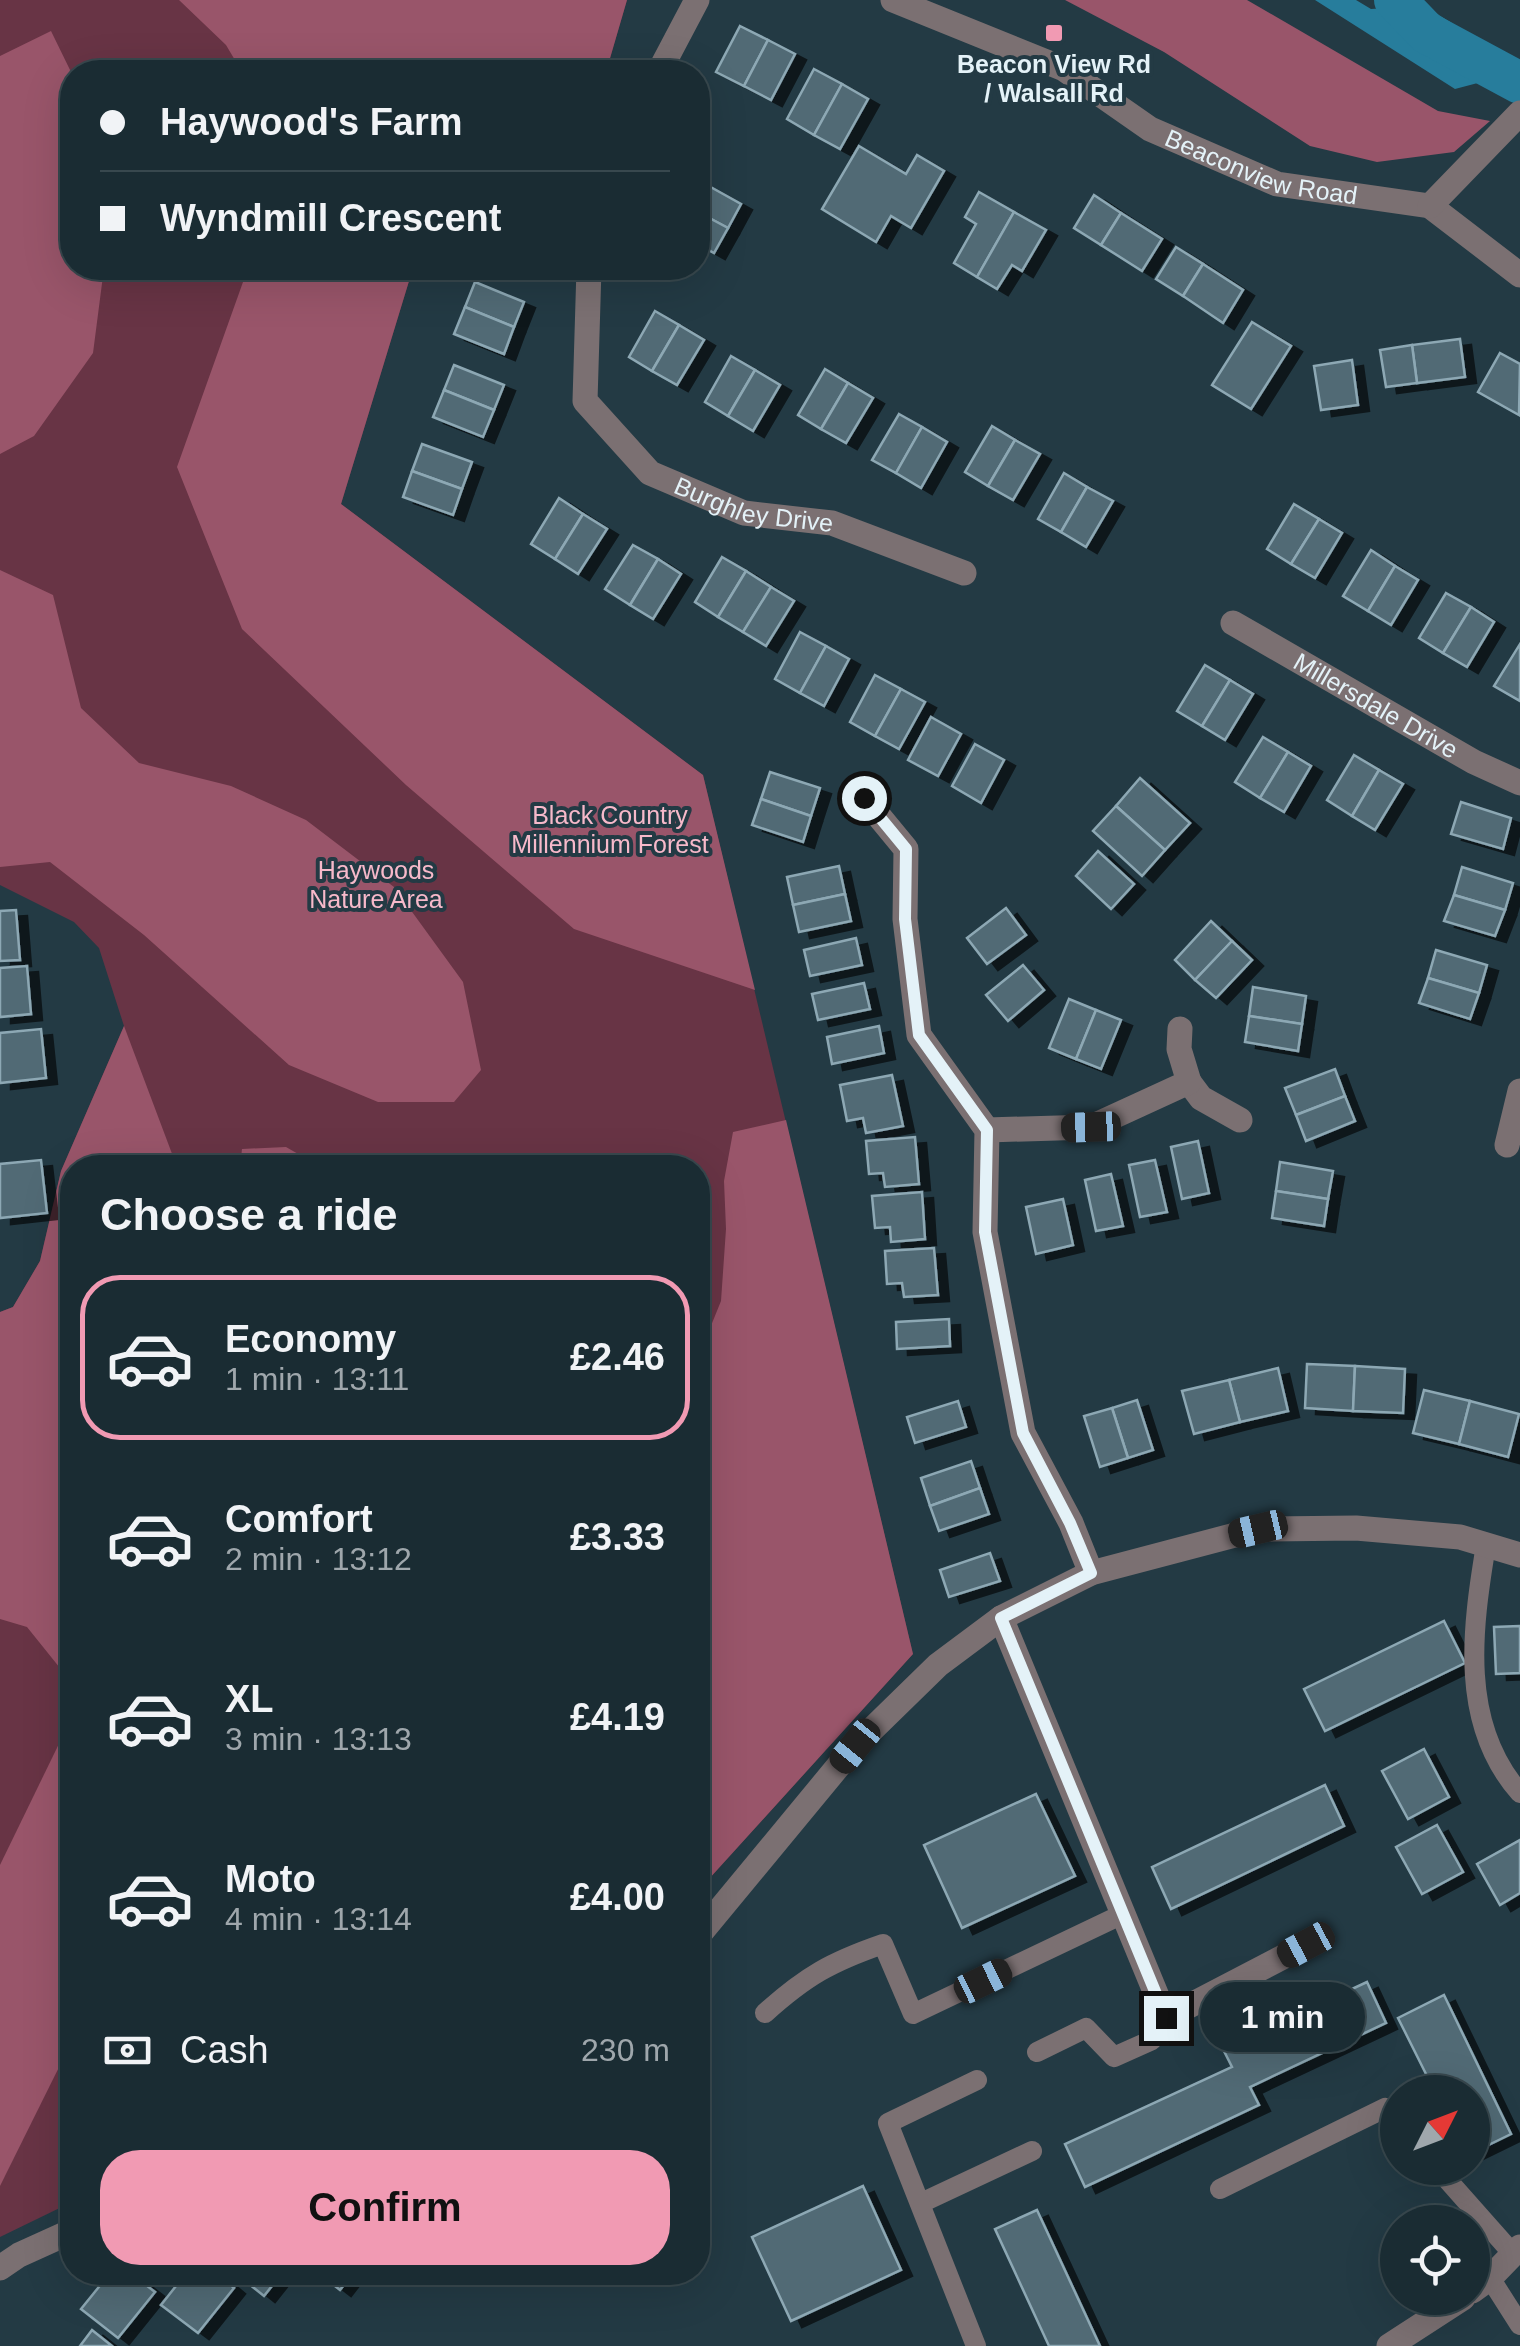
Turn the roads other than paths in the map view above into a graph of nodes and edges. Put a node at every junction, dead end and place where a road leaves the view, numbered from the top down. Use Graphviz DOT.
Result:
graph roads {
  1 [pos="697,0"];
  2 [pos="893,0"];
  3 [pos="665,60"];
  4 [pos="1520,112"];
  5 [pos="1430,206"];
  6 [pos="1520,275"];
  7 [pos="589,280"];
  8 [pos="964,573"];
  9 [pos="1233,623"];
  10 [pos="1520,783"];
  11 [pos="864,798"];
  12 [pos="1180,1029"];
  13 [pos="1189,1082"];
  14 [pos="1520,1091"];
  15 [pos="1240,1120"];
  16 [pos="987,1130"];
  17 [pos="1507,1145"];
  18 [pos="1486,1545"];
  19 [pos="1520,1556"];
  20 [pos="1091,1573"];
  21 [pos="1001,1618"];
  22 [pos="1520,1793"];
  23 [pos="1124,1914"];
  24 [pos="710,1921"];
  25 [pos="1306,1945"];
  26 [pos="765,2013"];
  27 [pos="1166,2018"];
  28 [pos="1037,2052"];
  29 [pos="976,2080"];
  30 [pos="1380,2110"];
  31 [pos="1032,2151"];
  32 [pos="1453,2185"];
  33 [pos="1220,2189"];
  34 [pos="921,2203"];
  35 [pos="60,2236"];
  36 [pos="1516,2251"];
  37 [pos="0,2268"];
  38 [pos="1490,2276"];
  39 [pos="1490,2293"];
  40 [pos="1437,2315"];
  41 [pos="1520,2325"];
  42 [pos="976,2346"];
  43 [pos="1389,2346"];
  1 -- 3 [label="street"];
  2 -- 5 [label="street, Beaconview Road"];
  4 -- 5 [label="street"];
  5 -- 6 [label="street, Beaconview Road"];
  7 -- 8 [label="street, Burghley Drive"];
  9 -- 10 [label="street, Millersdale Drive"];
  11 -- 16 [label="street"];
  12 -- 13 [label="street"];
  13 -- 15 [label="street"];
  13 -- 16 [label="street"];
  14 -- 17 [label="street"];
  16 -- 20 [label="street"];
  18 -- 19 [label="street"];
  18 -- 20 [label="street"];
  18 -- 22 [label="lane"];
  20 -- 21 [label="street"];
  21 -- 23 [label="street"];
  21 -- 24 [label="street"];
  23 -- 26 [label="lane"];
  23 -- 27 [label="street"];
  25 -- 27 [label="street"];
  27 -- 28 [label="lane"];
  29 -- 34 [label="lane"];
  30 -- 33 [label="lane"];
  31 -- 34 [label="lane"];
  32 -- 36 [label="lane"];
  34 -- 42 [label="lane"];
  35 -- 37 [label="street"];
  36 -- 38 [label="street"];
  39 -- 41 [label="lane"];
  40 -- 43 [label="street"];
}
